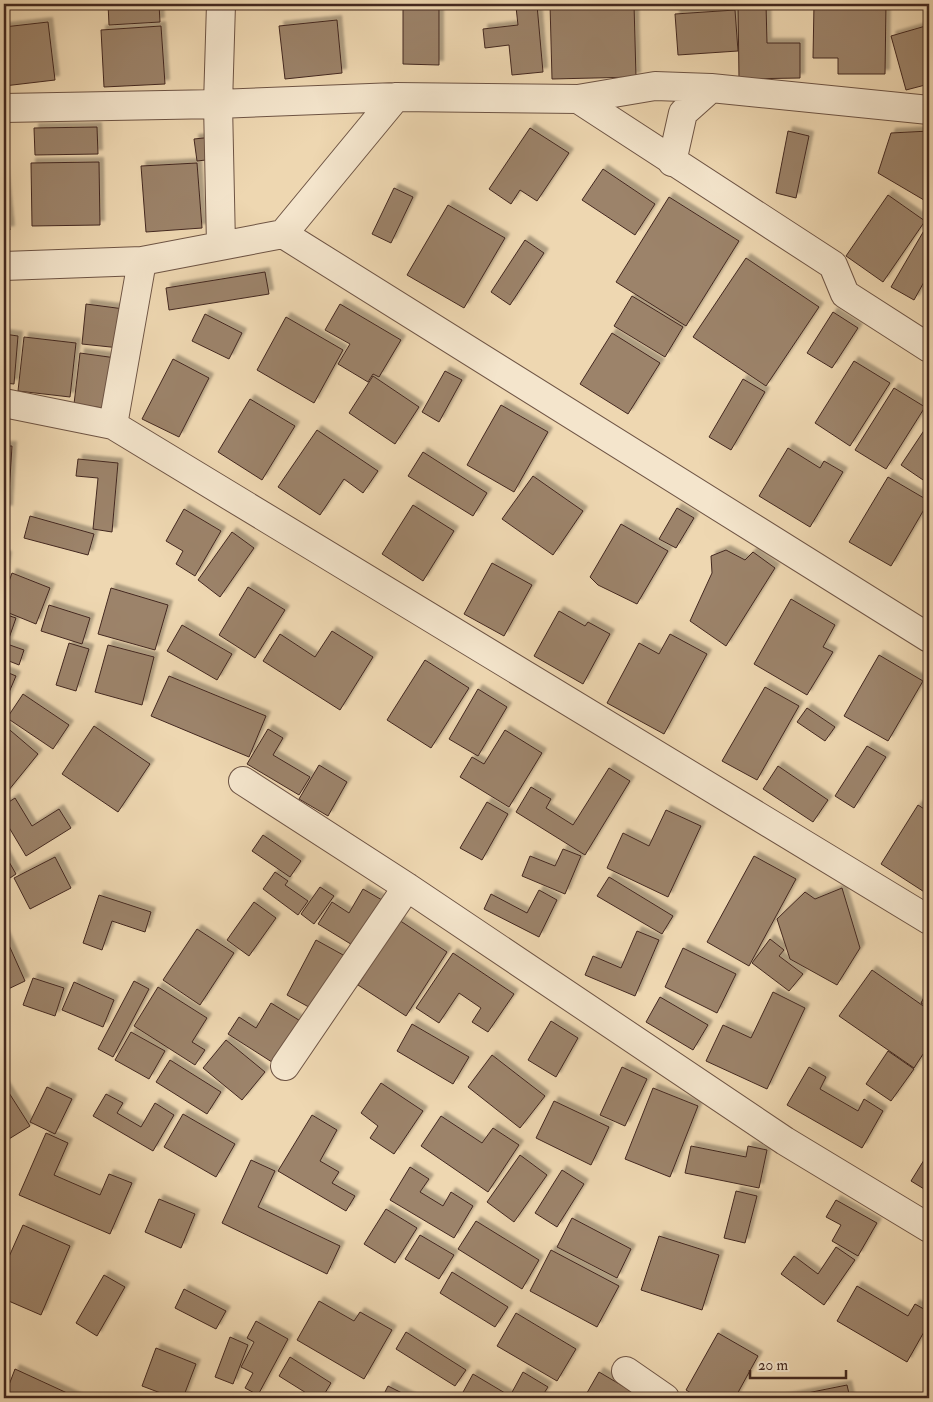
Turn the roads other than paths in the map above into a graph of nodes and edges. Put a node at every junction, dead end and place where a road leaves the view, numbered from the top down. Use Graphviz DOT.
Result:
graph roads {
  1 [pos="221,4"];
  2 [pos="711,88"];
  3 [pos="396,97"];
  4 [pos="578,99"];
  5 [pos="218,104"];
  6 [pos="4,108"];
  7 [pos="929,110"];
  8 [pos="672,162"];
  9 [pos="283,234"];
  10 [pos="221,244"];
  11 [pos="142,261"];
  12 [pos="4,266"];
  13 [pos="929,348"];
  14 [pos="4,403"];
  15 [pos="112,425"];
  16 [pos="929,638"];
  17 [pos="243,781"];
  18 [pos="407,887"];
  19 [pos="929,920"];
  20 [pos="285,1066"];
  21 [pos="929,1228"];
  22 [pos="626,1371"];
  23 [pos="665,1398"];
  1 -- 5 [label="street"];
  2 -- 4 [label="street"];
  2 -- 7 [label="street"];
  2 -- 8 [label="street"];
  3 -- 4 [label="street"];
  3 -- 5 [label="street"];
  3 -- 9 [label="street"];
  4 -- 8 [label="street"];
  5 -- 6 [label="street"];
  5 -- 10 [label="street"];
  8 -- 13 [label="street"];
  9 -- 10 [label="street"];
  9 -- 16 [label="street"];
  10 -- 11 [label="street"];
  11 -- 12 [label="street"];
  11 -- 15 [label="street"];
  14 -- 15 [label="street"];
  15 -- 19 [label="street"];
  17 -- 18 [label="street"];
  18 -- 20 [label="street"];
  18 -- 21 [label="street"];
  22 -- 23 [label="street"];
}
